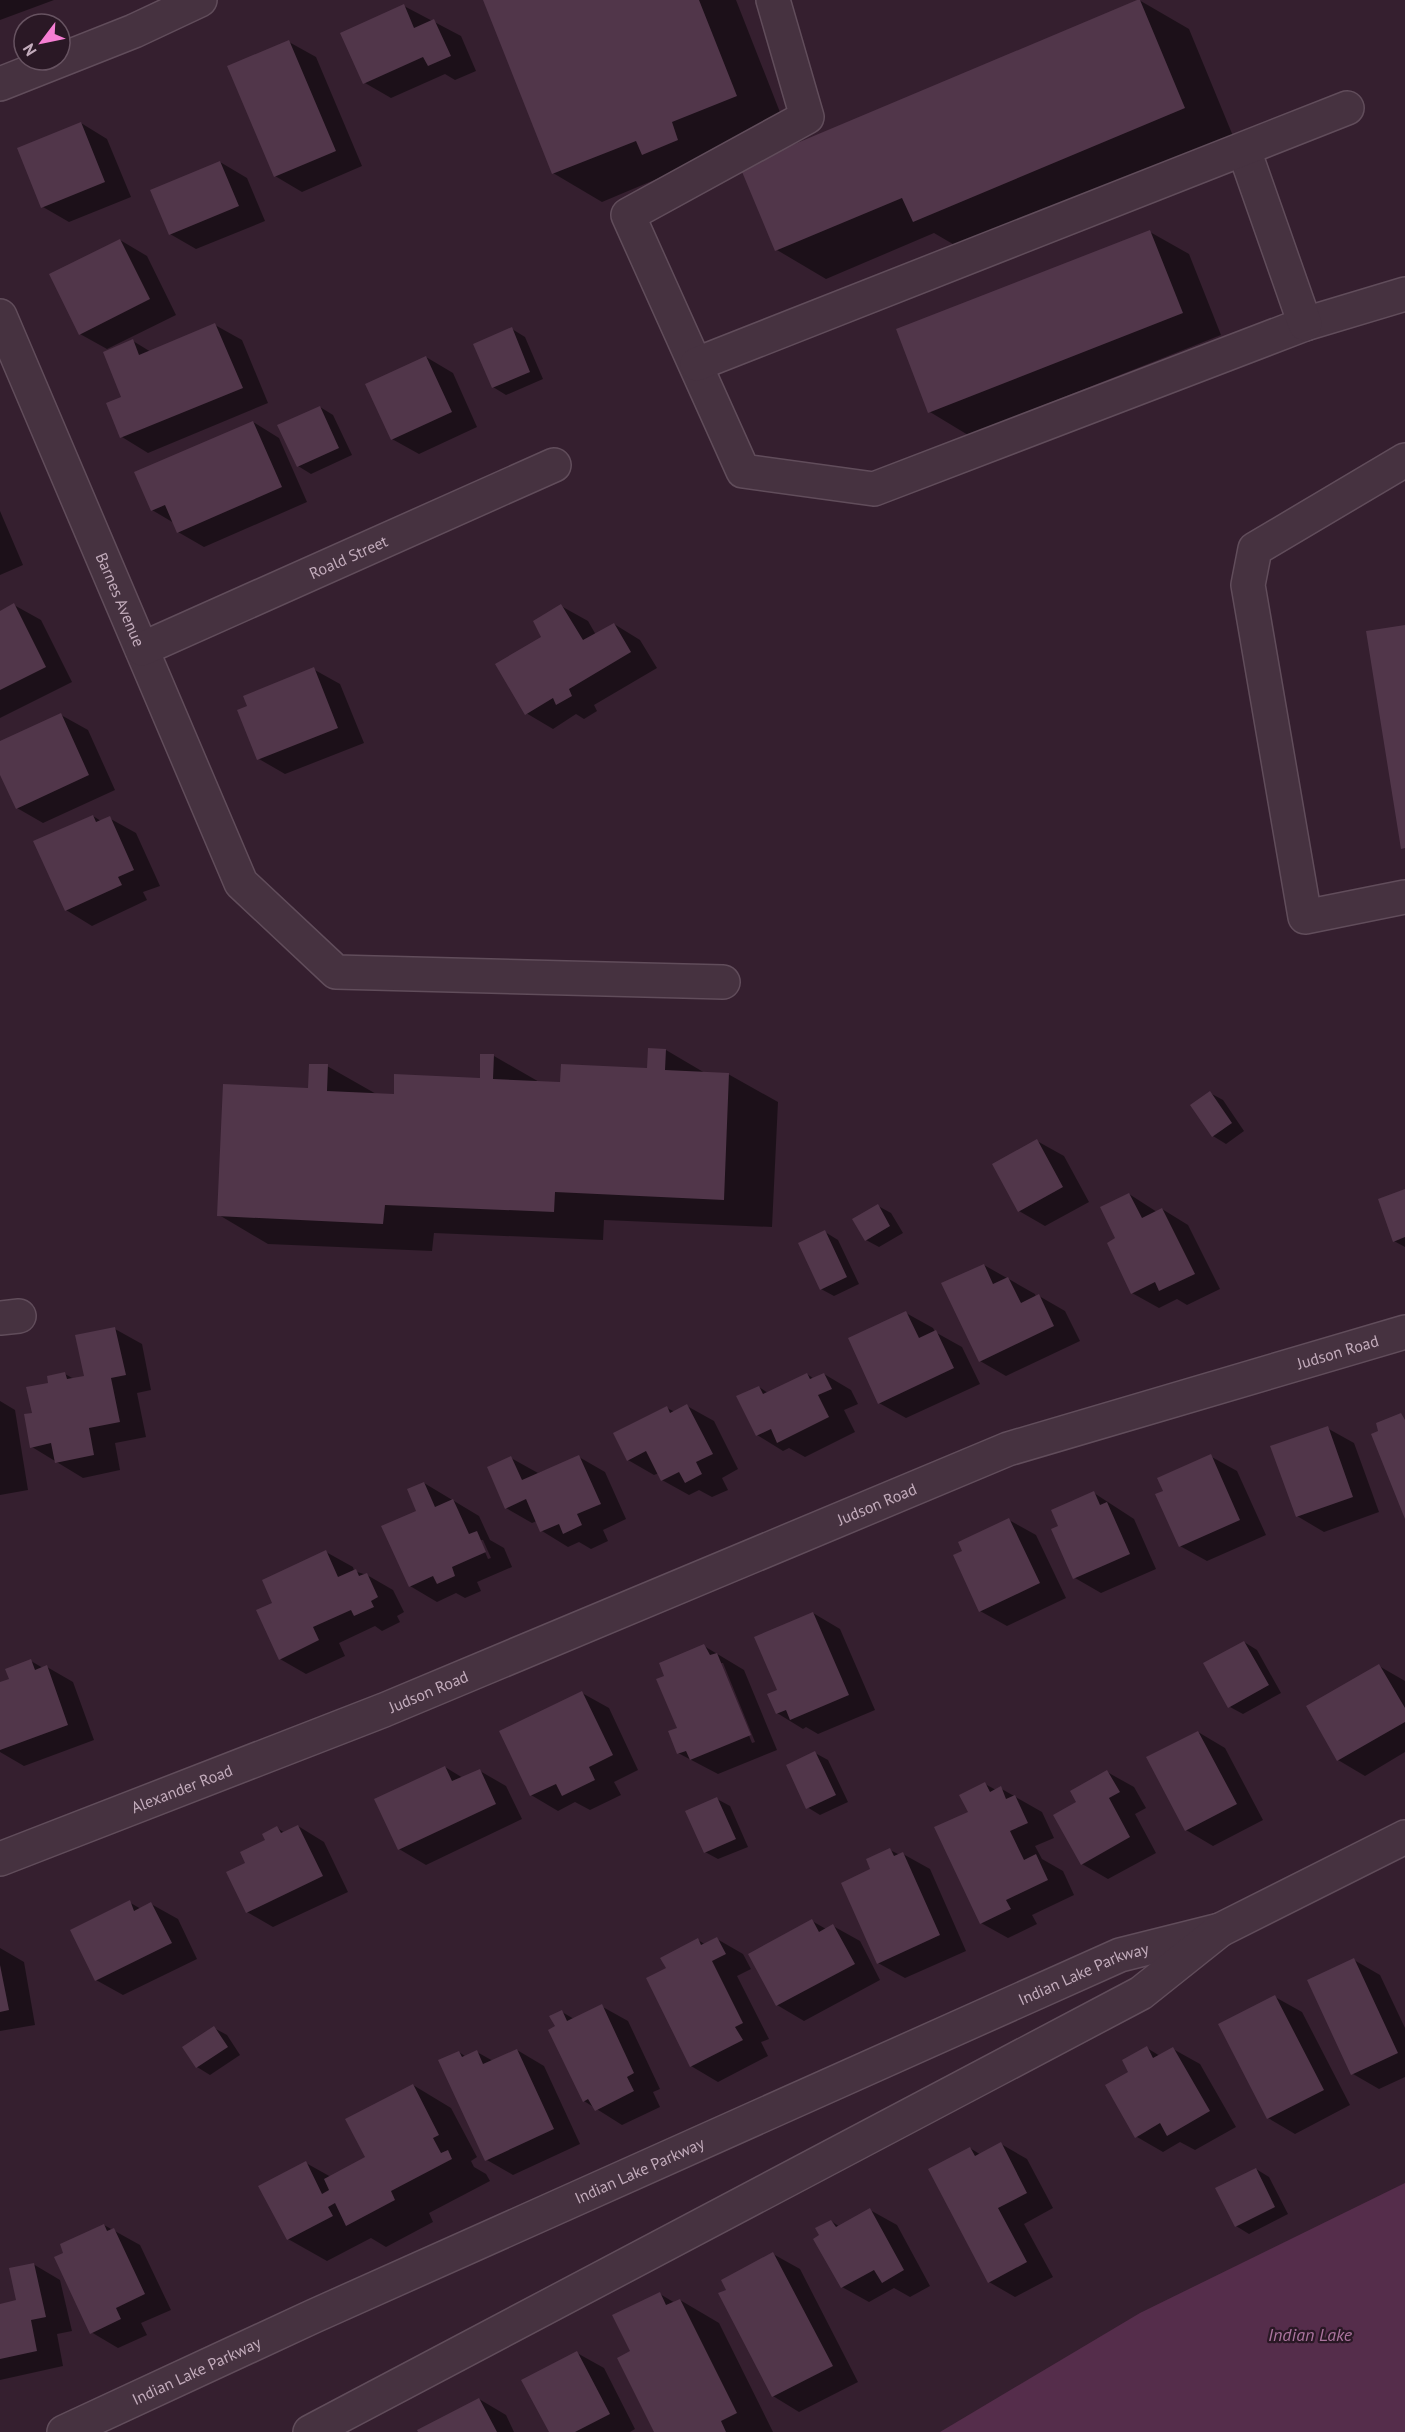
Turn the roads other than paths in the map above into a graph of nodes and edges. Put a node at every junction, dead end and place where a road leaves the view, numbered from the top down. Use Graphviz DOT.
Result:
graph roads {
  1 [pos="200,0"];
  2 [pos="773,0"];
  3 [pos="0,84"];
  4 [pos="1347,108"];
  5 [pos="1244,150"];
  6 [pos="1405,294"];
  7 [pos="0,316"];
  8 [pos="1305,324"];
  9 [pos="697,364"];
  10 [pos="1405,460"];
  11 [pos="554,465"];
  12 [pos="142,649"];
  13 [pos="1405,897"];
  14 [pos="723,982"];
  15 [pos="1405,1332"];
  16 [pos="364,1718"];
  17 [pos="1405,1837"];
  18 [pos="0,1859"];
  19 [pos="1220,1930"];
  20 [pos="64,2432"];
  21 [pos="310,2432"];
  1 -- 3 [label="street"];
  2 -- 9 [label="street"];
  4 -- 5 [label="street"];
  5 -- 8 [label="street"];
  5 -- 9 [label="street"];
  6 -- 8 [label="street"];
  7 -- 12 [label="street, Barnes Avenue"];
  8 -- 9 [label="street"];
  10 -- 13 [label="street"];
  11 -- 12 [label="street, Roald Street"];
  12 -- 14 [label="street, Barnes Avenue"];
  15 -- 16 [label="street, Judson Road"];
  16 -- 18 [label="street, Alexander Road"];
  17 -- 19 [label="street, Indian Lake Parkway"];
  19 -- 20 [label="street, Indian Lake Parkway"];
  19 -- 21 [label="street, Indian Lake Parkway"];
}
